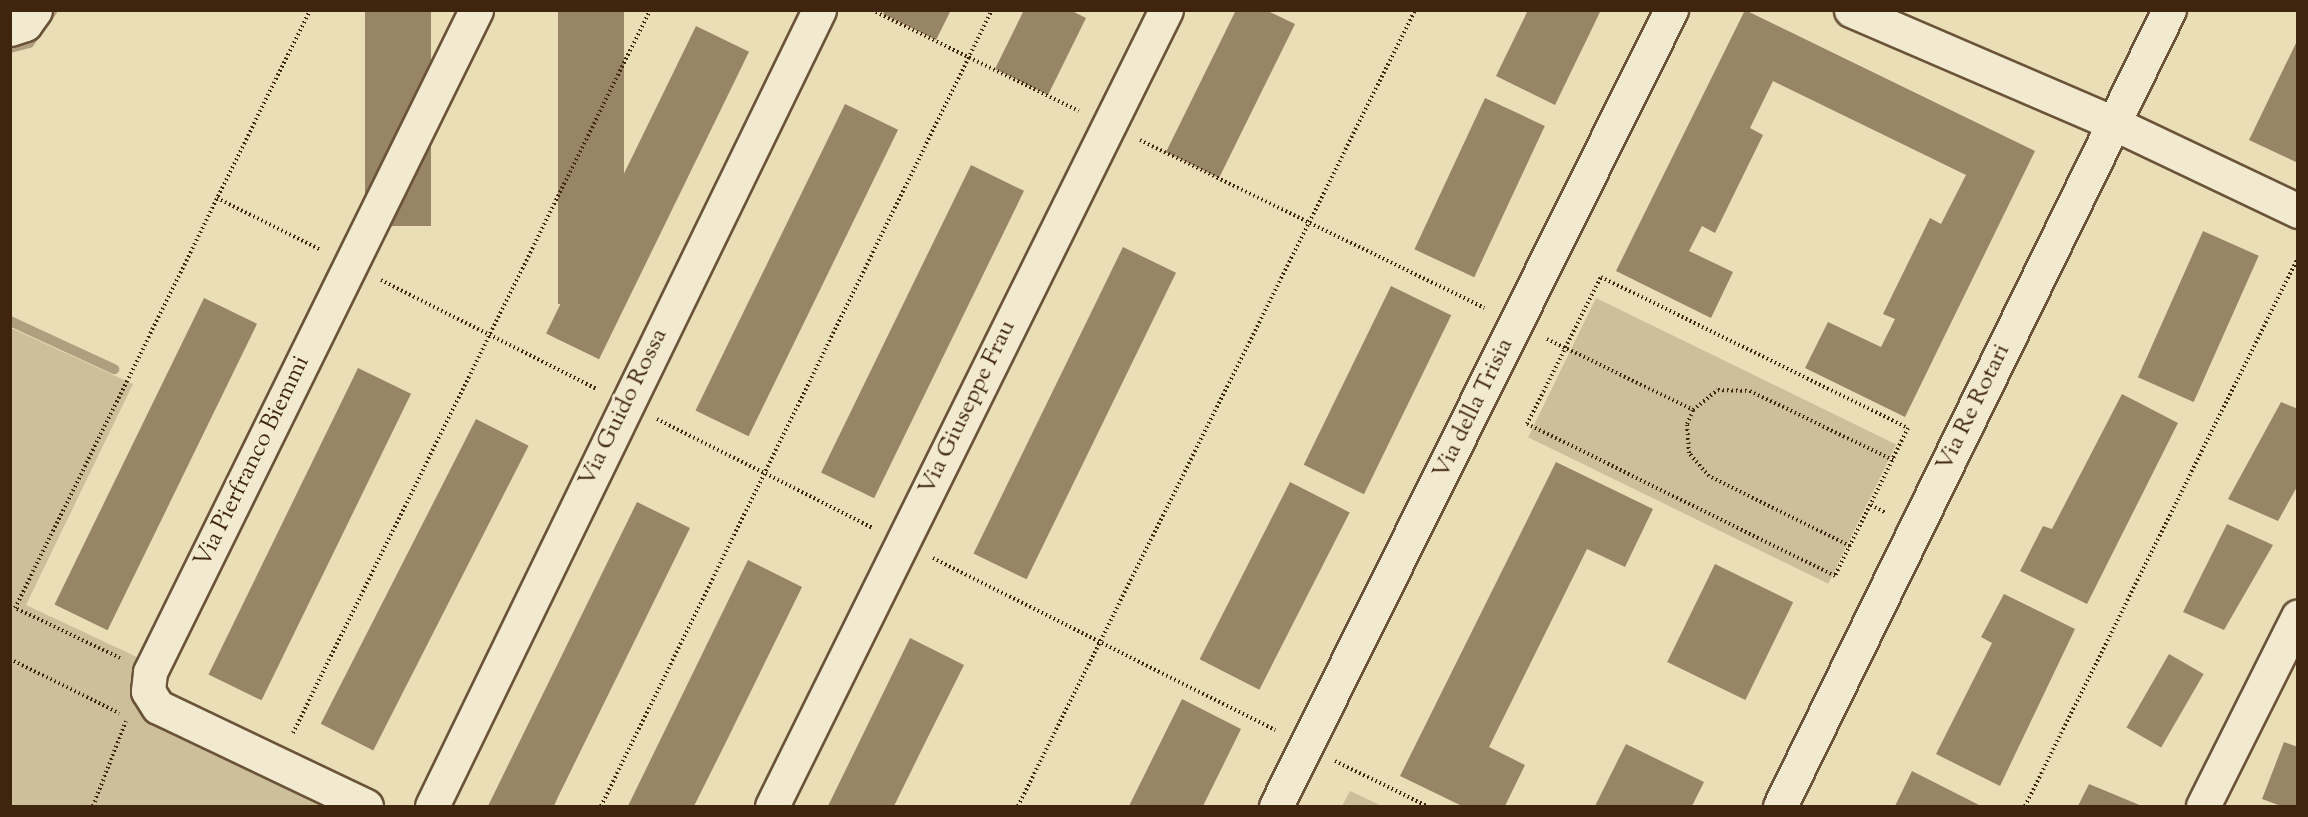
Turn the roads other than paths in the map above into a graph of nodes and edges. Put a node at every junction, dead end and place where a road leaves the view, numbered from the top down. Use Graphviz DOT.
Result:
graph roads {
  1 [pos="35,10"];
  2 [pos="476,10"];
  3 [pos="819,10"];
  4 [pos="1671,10"];
  5 [pos="1851,10"];
  6 [pos="2169,10"];
  7 [pos="1154,15"];
  8 [pos="10,29"];
  9 [pos="2113,123"];
  10 [pos="2298,211"];
  11 [pos="2298,616"];
  12 [pos="366,807"];
  13 [pos="432,807"];
  14 [pos="772,807"];
  15 [pos="1276,807"];
  16 [pos="1780,807"];
  17 [pos="2202,807"];
  1 -- 8 [label="street"];
  2 -- 12 [label="street, Via Pierfranco Biemmi"];
  3 -- 13 [label="street, Via Guido Rossa"];
  4 -- 15 [label="street, Via della Trisia"];
  5 -- 9 [label="street"];
  6 -- 9 [label="street, Via Re Rotari"];
  7 -- 14 [label="street, Via Giuseppe Frau"];
  9 -- 10 [label="street"];
  9 -- 16 [label="street, Via Re Rotari"];
  11 -- 17 [label="street"];
}
